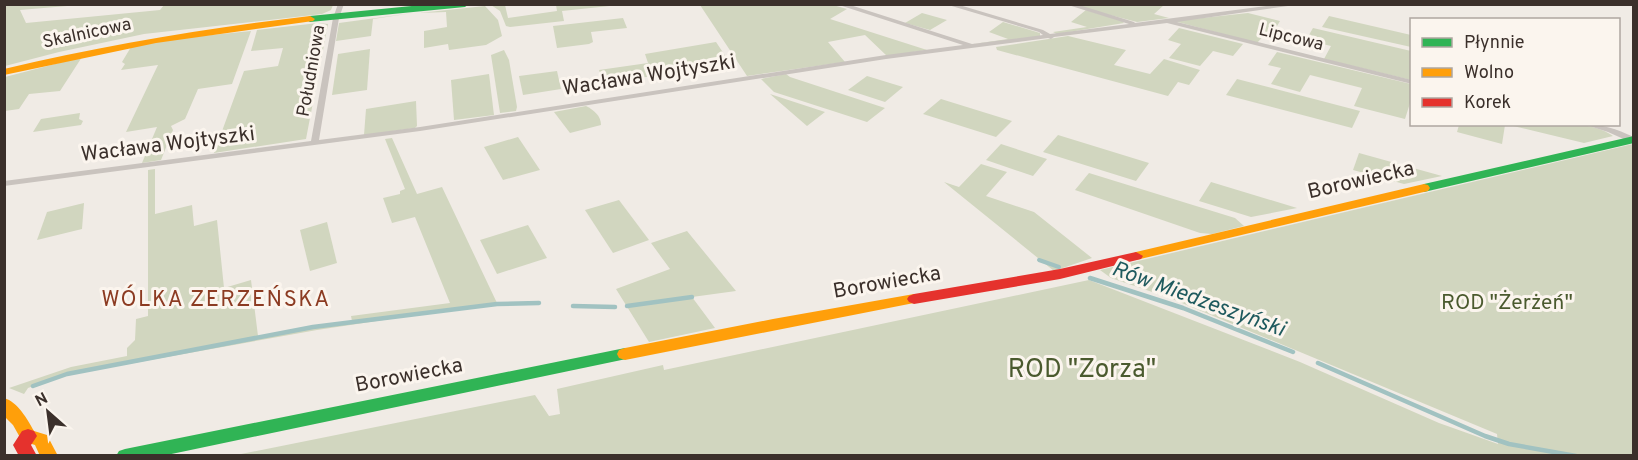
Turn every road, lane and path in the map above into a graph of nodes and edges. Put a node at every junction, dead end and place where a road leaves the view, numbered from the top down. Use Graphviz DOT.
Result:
graph roads {
  1 [pos="465,4"];
  2 [pos="839,4"];
  3 [pos="948,4"];
  4 [pos="1068,4"];
  5 [pos="1299,4"];
  6 [pos="339,11"];
  7 [pos="1165,20"];
  8 [pos="1135,24"];
  9 [pos="1051,37"];
  10 [pos="975,47"];
  11 [pos="4,72"];
  12 [pos="1410,82"];
  13 [pos="1594,126"];
  14 [pos="1632,139"];
  15 [pos="314,144"];
  16 [pos="4,184"];
  17 [pos="4,404"];
  18 [pos="28,436"];
  19 [pos="142,454"];
  20 [pos="28,456"];
  21 [pos="49,456"];
  22 [pos="125,456"];
  1 -- 6 [label="street, Skalnicowa"];
  2 -- 10 [label="street"];
  3 -- 9 [label="street"];
  4 -- 8 [label="street"];
  5 -- 7 [label="street, Wacława Wojtyszki"];
  6 -- 11 [label="street, Skalnicowa"];
  6 -- 15 [label="street, Południowa"];
  7 -- 8 [label="street, Wacława Wojtyszki"];
  7 -- 12 [label="street, Lipcowa"];
  8 -- 9 [label="street, Wacława Wojtyszki"];
  9 -- 10 [label="street, Wacława Wojtyszki"];
  10 -- 15 [label="street, Wacława Wojtyszki"];
  13 -- 14 [label="street"];
  14 -- 19 [label="street, Borowiecka"];
  15 -- 16 [label="street, Wacława Wojtyszki"];
  17 -- 18 [label="street"];
  18 -- 20 [label="street"];
  18 -- 21 [label="street"];
  19 -- 22 [label="street, Borowiecka"];
}
